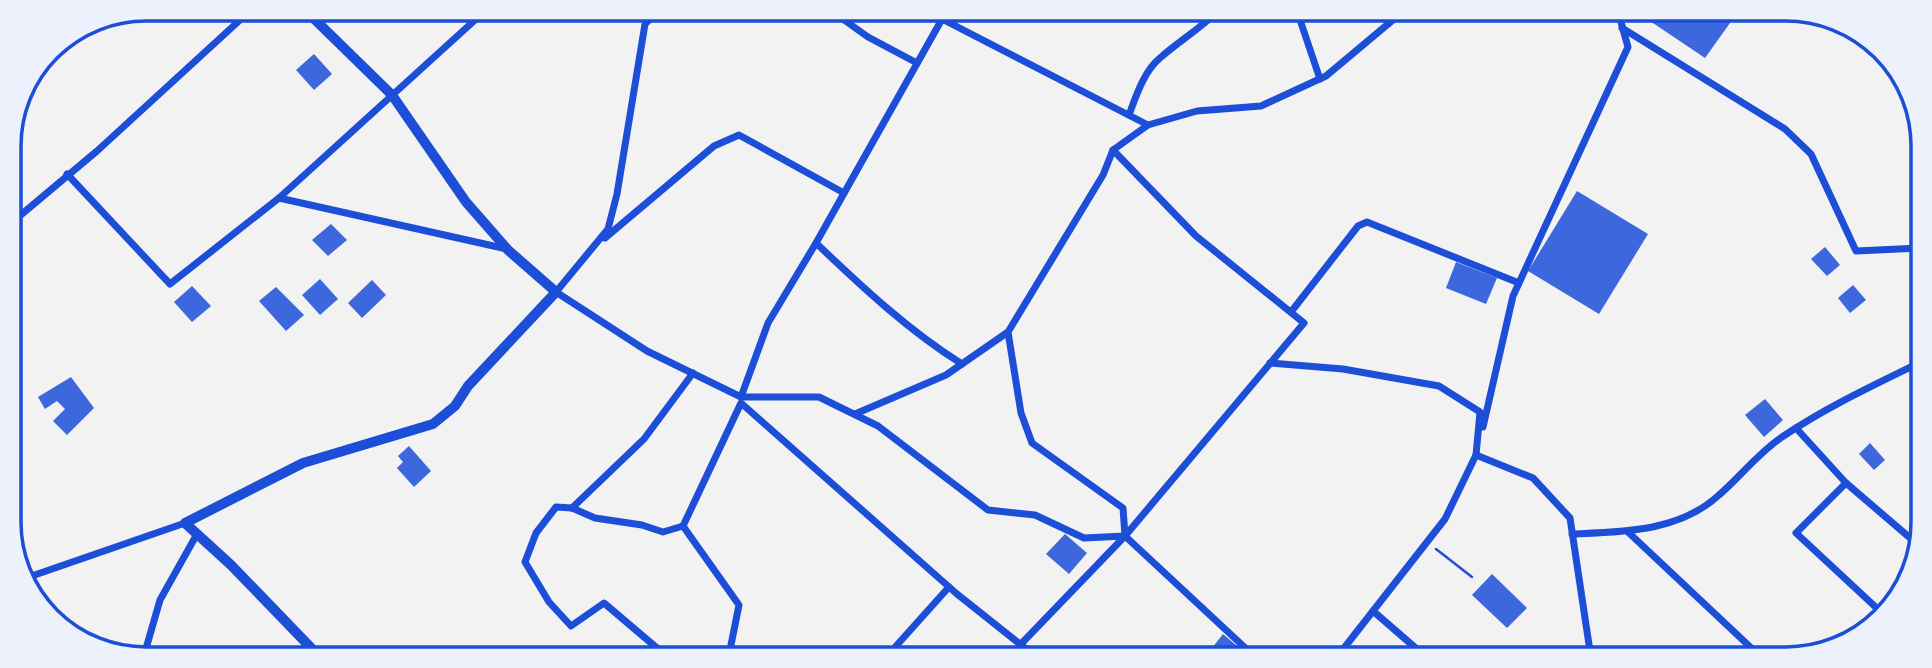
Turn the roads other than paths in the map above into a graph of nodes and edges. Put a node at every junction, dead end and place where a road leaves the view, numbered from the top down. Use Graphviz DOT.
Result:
graph roads {
  1 [pos="239,21"];
  2 [pos="316,21"];
  3 [pos="474,21"];
  4 [pos="648,21"];
  5 [pos="846,21"];
  6 [pos="941,21"];
  7 [pos="955,21"];
  8 [pos="1207,21"];
  9 [pos="1300,21"];
  10 [pos="1391,21"];
  11 [pos="1620,21"];
  12 [pos="1622,28"];
  13 [pos="917,63"];
  14 [pos="1320,79"];
  15 [pos="392,96"];
  16 [pos="1129,115"];
  17 [pos="1148,125"];
  18 [pos="1113,150"];
  19 [pos="67,174"];
  20 [pos="844,192"];
  21 [pos="279,198"];
  22 [pos="21,214"];
  23 [pos="816,243"];
  24 [pos="1911,248"];
  25 [pos="508,250"];
  26 [pos="591,250"];
  27 [pos="1519,283"];
  28 [pos="556,292"];
  29 [pos="1291,312"];
  30 [pos="1007,332"];
  31 [pos="1270,363"];
  32 [pos="962,364"];
  33 [pos="1911,367"];
  34 [pos="693,373"];
  35 [pos="741,397"];
  36 [pos="855,415"];
  37 [pos="1796,428"];
  38 [pos="1476,454"];
  39 [pos="1846,483"];
  40 [pos="572,508"];
  41 [pos="185,523"];
  42 [pos="683,526"];
  43 [pos="1628,532"];
  44 [pos="197,534"];
  45 [pos="1572,534"];
  46 [pos="1125,536"];
  47 [pos="1910,538"];
  48 [pos="33,575"];
  49 [pos="949,587"];
  50 [pos="1876,608"];
  51 [pos="1373,611"];
  52 [pos="1021,644"];
  53 [pos="146,647"];
  54 [pos="310,647"];
  55 [pos="656,647"];
  56 [pos="731,647"];
  57 [pos="895,647"];
  58 [pos="1024,647"];
  59 [pos="1244,647"];
  60 [pos="1345,647"];
  61 [pos="1414,647"];
  62 [pos="1589,647"];
  63 [pos="1750,647"];
  1 -- 19 [label="street"];
  2 -- 15 [label="main road"];
  3 -- 15 [label="street"];
  4 -- 26 [label="street"];
  5 -- 13 [label="street"];
  6 -- 13 [label="street"];
  7 -- 16 [label="street"];
  8 -- 16 [label="street"];
  9 -- 14 [label="street"];
  10 -- 14 [label="street"];
  11 -- 12 [label="street"];
  12 -- 24 [label="street"];
  12 -- 27 [label="street"];
  13 -- 20 [label="street"];
  14 -- 17 [label="street"];
  15 -- 21 [label="street"];
  15 -- 25 [label="main road"];
  16 -- 17 [label="street"];
  17 -- 18 [label="street"];
  18 -- 29 [label="street"];
  18 -- 30 [label="street"];
  19 -- 21 [label="street"];
  19 -- 22 [label="street"];
  20 -- 23 [label="street"];
  20 -- 26 [label="street"];
  21 -- 25 [label="street"];
  23 -- 32 [label="street"];
  23 -- 35 [label="street"];
  25 -- 28 [label="main road"];
  26 -- 28 [label="street"];
  27 -- 29 [label="street"];
  27 -- 38 [label="street"];
  28 -- 34 [label="street"];
  28 -- 41 [label="main road"];
  29 -- 31 [label="street"];
  30 -- 32 [label="street"];
  30 -- 46 [label="street"];
  31 -- 38 [label="street"];
  31 -- 46 [label="street"];
  32 -- 36 [label="street"];
  33 -- 37 [label="street"];
  34 -- 35 [label="street"];
  34 -- 40 [label="street"];
  35 -- 36 [label="street"];
  36 -- 46 [label="street"];
  37 -- 39 [label="street"];
  37 -- 43 [label="street"];
  38 -- 45 [label="street"];
  38 -- 51 [label="street"];
  39 -- 47 [label="street"];
  39 -- 50 [label="street"];
  40 -- 42 [label="street"];
  40 -- 55 [label="street"];
  41 -- 44 [label="main road"];
  41 -- 48 [label="street"];
  42 -- 49 [label="street"];
  42 -- 56 [label="street"];
  43 -- 45 [label="street"];
  43 -- 63 [label="street"];
  44 -- 53 [label="street"];
  44 -- 54 [label="main road"];
  45 -- 62 [label="street"];
  46 -- 52 [label="street"];
  46 -- 59 [label="street"];
  49 -- 52 [label="street"];
  49 -- 57 [label="street"];
  51 -- 60 [label="street"];
  51 -- 61 [label="street"];
  52 -- 58 [label="street"];
}
